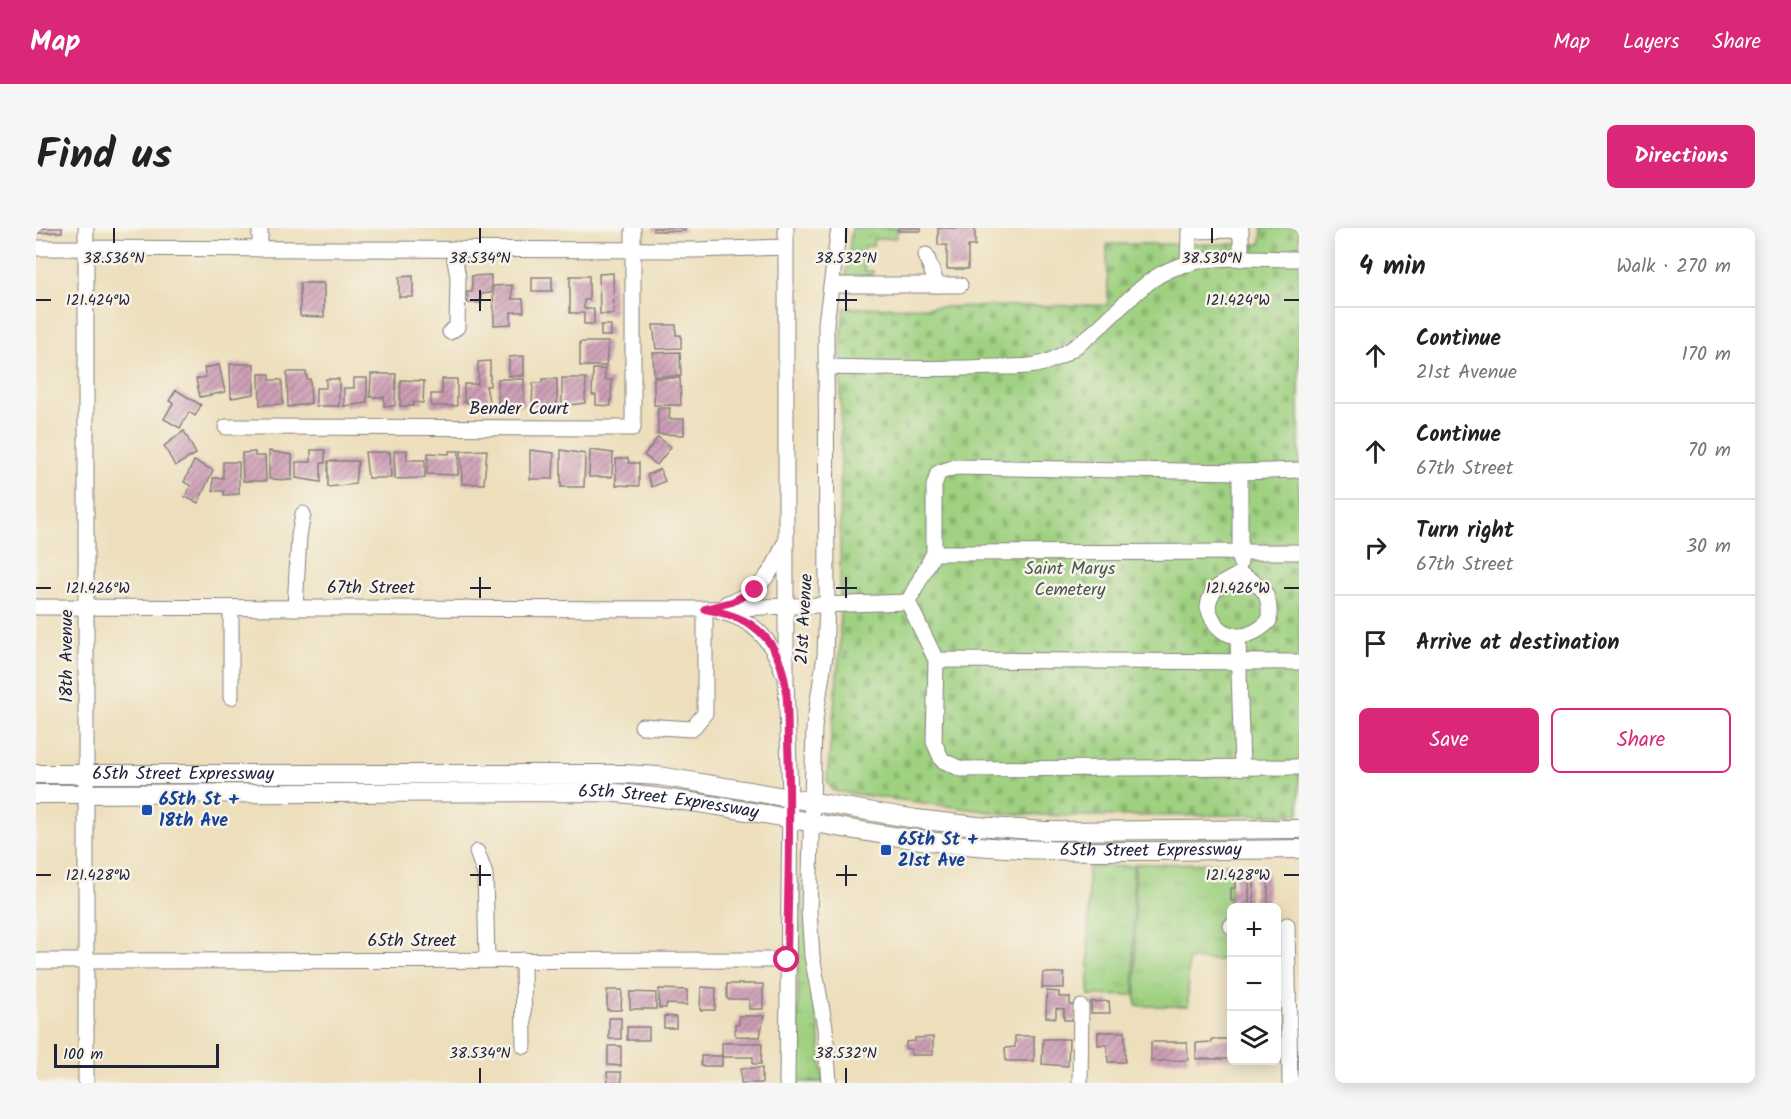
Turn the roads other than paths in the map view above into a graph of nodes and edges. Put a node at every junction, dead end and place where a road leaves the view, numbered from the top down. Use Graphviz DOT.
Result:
graph roads {
  1 [pos="86,228"];
  2 [pos="260,228"];
  3 [pos="633,228"];
  4 [pos="786,228"];
  5 [pos="839,228"];
  6 [pos="786,247"];
  7 [pos="36,248"];
  8 [pos="86,248"];
  9 [pos="260,249"];
  10 [pos="453,249"];
  11 [pos="633,250"];
  12 [pos="926,255"];
  13 [pos="1241,259"];
  14 [pos="1299,259"];
  15 [pos="1188,264"];
  16 [pos="831,285"];
  17 [pos="937,285"];
  18 [pos="960,285"];
  19 [pos="450,332"];
  20 [pos="826,367"];
  21 [pos="226,428"];
  22 [pos="1299,470"];
  23 [pos="1240,472"];
  24 [pos="303,514"];
  25 [pos="786,537"];
  26 [pos="934,552"];
  27 [pos="1240,552"];
  28 [pos="1299,552"];
  29 [pos="1240,574"];
  30 [pos="908,602"];
  31 [pos="827,603"];
  32 [pos="786,605"];
  33 [pos="36,607"];
  34 [pos="86,607"];
  35 [pos="231,608"];
  36 [pos="295,608"];
  37 [pos="705,609"];
  38 [pos="1238,638"];
  39 [pos="936,660"];
  40 [pos="1240,662"];
  41 [pos="1299,662"];
  42 [pos="786,680"];
  43 [pos="231,697"];
  44 [pos="642,726"];
  45 [pos="1299,767"];
  46 [pos="1242,768"];
  47 [pos="36,774"];
  48 [pos="86,774"];
  49 [pos="36,794"];
  50 [pos="85,794"];
  51 [pos="790,796"];
  52 [pos="813,800"];
  53 [pos="790,818"];
  54 [pos="813,822"];
  55 [pos="1299,829"];
  56 [pos="1299,849"];
  57 [pos="477,852"];
  58 [pos="1288,925"];
  59 [pos="487,960"];
  60 [pos="523,960"];
  61 [pos="787,960"];
  62 [pos="36,961"];
  63 [pos="85,961"];
  64 [pos="1081,1007"];
  65 [pos="524,1046"];
  66 [pos="86,1083"];
  67 [pos="787,1083"];
  68 [pos="829,1083"];
  69 [pos="1080,1083"];
  70 [pos="1290,1083"];
  1 -- 8 [label="street, 18th Avenue"];
  2 -- 9 [label="street"];
  3 -- 11 [label="street"];
  4 -- 6 [label="street, 21st Avenue"];
  5 -- 16 [label="street, 21st Avenue"];
  6 -- 11 [label="street"];
  6 -- 25 [label="street, 21st Avenue"];
  7 -- 8 [label="street"];
  8 -- 9 [label="street"];
  8 -- 34 [label="street, 18th Avenue"];
  9 -- 10 [label="street"];
  10 -- 11 [label="street"];
  10 -- 19 [label="street"];
  11 -- 21 [label="street, Bender Court"];
  12 -- 17 [label="street"];
  13 -- 14 [label="street"];
  13 -- 15 [label="street"];
  13 -- 15 [label="street"];
  15 -- 20 [label="street"];
  16 -- 17 [label="street"];
  16 -- 20 [label="street, 21st Avenue"];
  17 -- 18 [label="street"];
  20 -- 31 [label="street, 21st Avenue"];
  22 -- 23 [label="street"];
  23 -- 26 [label="street"];
  23 -- 27 [label="street"];
  24 -- 36 [label="street"];
  25 -- 32 [label="street, 21st Avenue"];
  25 -- 37 [label="street, 67th Street"];
  26 -- 27 [label="street"];
  26 -- 30 [label="street"];
  27 -- 28 [label="street"];
  27 -- 29 [label="street"];
  29 -- 38 [label="street"];
  29 -- 38 [label="street"];
  30 -- 31 [label="street, 67th Street"];
  30 -- 39 [label="street"];
  31 -- 32 [label="street, 67th Street"];
  31 -- 52 [label="street, 21st Avenue"];
  32 -- 37 [label="street, 67th Street"];
  32 -- 42 [label="street, 21st Avenue"];
  33 -- 34 [label="street, 67th Street"];
  34 -- 35 [label="street, 67th Street"];
  34 -- 48 [label="street, 18th Avenue"];
  35 -- 36 [label="street, 67th Street"];
  35 -- 43 [label="street"];
  36 -- 37 [label="street, 67th Street"];
  37 -- 42 [label="street, 67th Street"];
  37 -- 44 [label="street"];
  38 -- 40 [label="street"];
  39 -- 40 [label="street"];
  39 -- 46 [label="street"];
  40 -- 41 [label="street"];
  40 -- 46 [label="street"];
  42 -- 51 [label="street, 21st Avenue"];
  45 -- 46 [label="street"];
  47 -- 48 [label="main road, 65th Street Expressway"];
  48 -- 50 [label="street, 18th Avenue"];
  48 -- 51 [label="main road, 65th Street Expressway"];
  49 -- 50 [label="main road, 65th Street Expressway"];
  50 -- 53 [label="main road, 65th Street Expressway"];
  50 -- 63 [label="street, 18th Avenue"];
  51 -- 52 [label="main road, 65th Street Expressway"];
  51 -- 53 [label="street, 21st Avenue"];
  52 -- 54 [label="street, 21st Avenue"];
  52 -- 55 [label="main road, 65th Street Expressway"];
  53 -- 54 [label="main road, 65th Street Expressway"];
  53 -- 61 [label="street, 21st Avenue"];
  54 -- 56 [label="main road, 65th Street Expressway"];
  54 -- 68 [label="street, 21st Avenue"];
  57 -- 59 [label="street"];
  58 -- 70 [label="street"];
  59 -- 60 [label="street, 65th Street"];
  59 -- 63 [label="street, 65th Street"];
  60 -- 61 [label="street, 65th Street"];
  60 -- 65 [label="street"];
  61 -- 67 [label="street, 21st Avenue"];
  62 -- 63 [label="street, 65th Street"];
  63 -- 66 [label="street, 18th Avenue"];
  64 -- 69 [label="street"];
}
